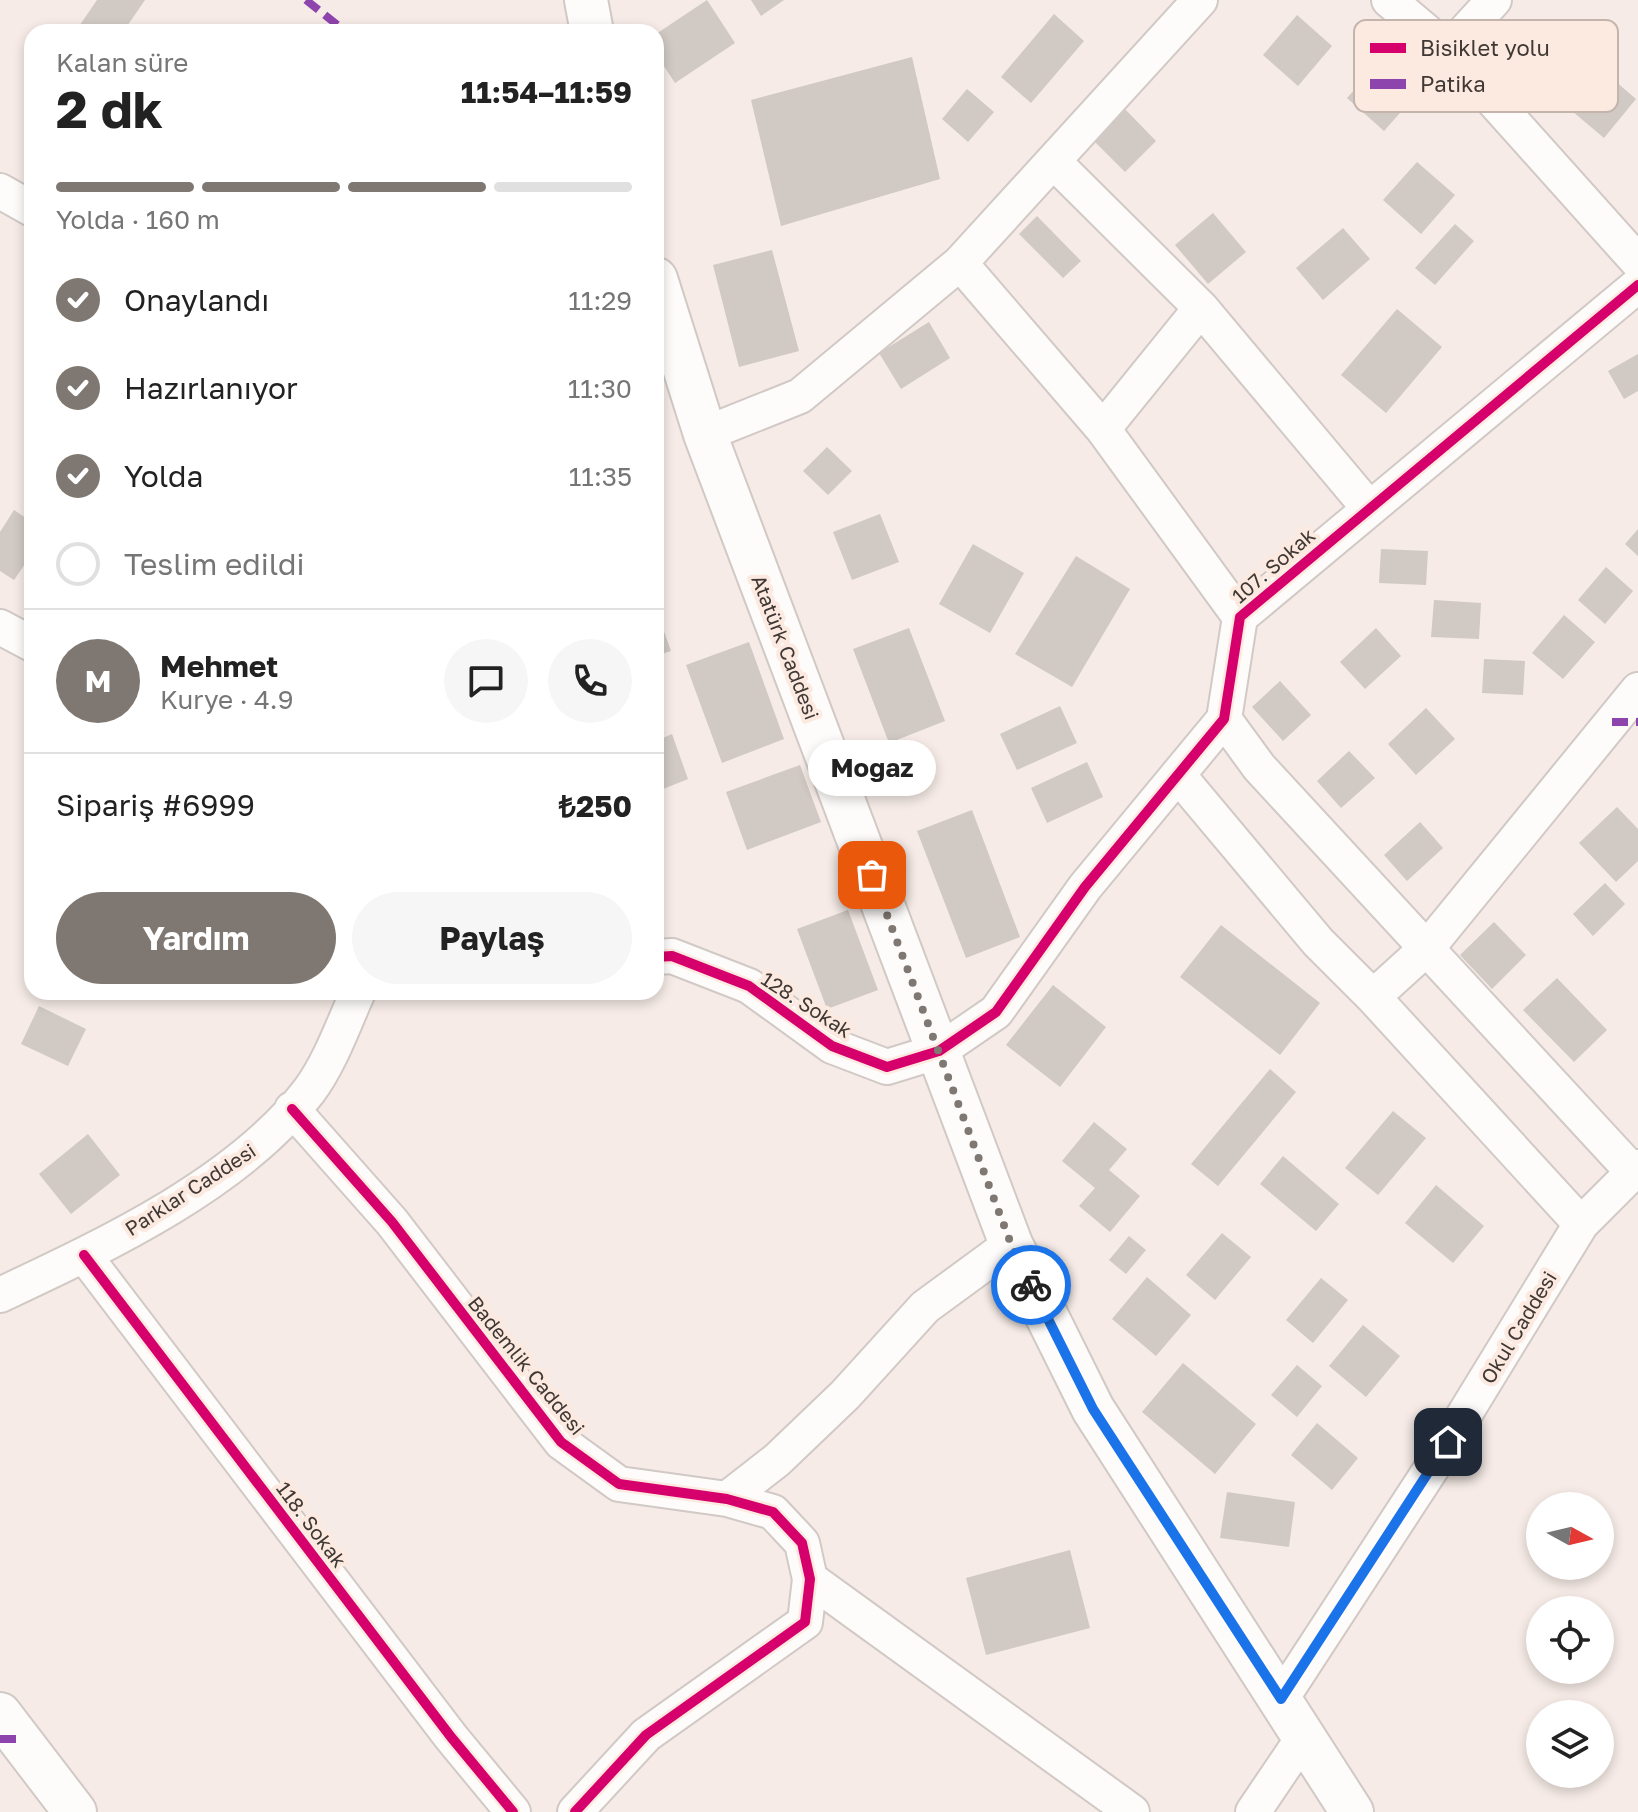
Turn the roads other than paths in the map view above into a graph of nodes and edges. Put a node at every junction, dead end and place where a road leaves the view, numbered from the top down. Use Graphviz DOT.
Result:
graph roads {
  1 [pos="586,0"];
  2 [pos="1200,0"];
  3 [pos="1389,0"];
  4 [pos="1494,0"];
  5 [pos="1413,20"];
  6 [pos="1476,20"];
  7 [pos="590,24"];
  8 [pos="1504,112"];
  9 [pos="1055,163"];
  10 [pos="0,191"];
  11 [pos="24,204"];
  12 [pos="1638,262"];
  13 [pos="960,263"];
  14 [pos="1638,285"];
  15 [pos="664,304"];
  16 [pos="1201,308"];
  17 [pos="1103,429"];
  18 [pos="705,434"];
  19 [pos="1368,507"];
  20 [pos="1240,617"];
  21 [pos="0,627"];
  22 [pos="24,640"];
  23 [pos="1638,690"];
  24 [pos="1224,719"];
  25 [pos="1178,775"];
  26 [pos="1428,947"];
  27 [pos="664,956"];
  28 [pos="1373,997"];
  29 [pos="354,1000"];
  30 [pos="939,1051"];
  31 [pos="292,1109"];
  32 [pos="1636,1169"];
  33 [pos="1581,1224"];
  34 [pos="1011,1244"];
  35 [pos="84,1255"];
  36 [pos="0,1295"];
  37 [pos="727,1499"];
  38 [pos="810,1579"];
  39 [pos="1281,1699"];
  40 [pos="0,1714"];
  41 [pos="1303,1738"];
  42 [pos="75,1812"];
  43 [pos="513,1812"];
  44 [pos="575,1812"];
  45 [pos="1132,1812"];
  46 [pos="1253,1812"];
  47 [pos="1352,1812"];
  1 -- 7 [label="main road"];
  2 -- 9 [label="street"];
  3 -- 5 [label="street"];
  4 -- 6 [label="street"];
  8 -- 12 [label="street"];
  9 -- 13 [label="street"];
  9 -- 16 [label="street"];
  10 -- 11 [label="street"];
  13 -- 17 [label="street"];
  13 -- 18 [label="street"];
  14 -- 19 [label="street, 107. Sokak"];
  15 -- 18 [label="main road, Atatürk Caddesi"];
  16 -- 17 [label="street"];
  16 -- 19 [label="street"];
  17 -- 20 [label="street"];
  18 -- 30 [label="main road, Atatürk Caddesi"];
  19 -- 20 [label="street, 107. Sokak"];
  20 -- 24 [label="street, 107. Sokak"];
  21 -- 22 [label="street"];
  23 -- 26 [label="street"];
  24 -- 25 [label="street"];
  24 -- 26 [label="street"];
  25 -- 28 [label="street"];
  25 -- 30 [label="street"];
  26 -- 28 [label="street"];
  26 -- 32 [label="street"];
  27 -- 30 [label="street, 128. Sokak"];
  28 -- 33 [label="street"];
  29 -- 31 [label="street, Parklar Caddesi"];
  30 -- 34 [label="main road, Atatürk Caddesi"];
  31 -- 35 [label="street, Parklar Caddesi"];
  31 -- 37 [label="street, Bademlik Caddesi"];
  32 -- 33 [label="street, Okul Caddesi"];
  33 -- 39 [label="street, Okul Caddesi"];
  34 -- 37 [label="street"];
  34 -- 39 [label="main road, Atatürk Caddesi"];
  35 -- 36 [label="street, Parklar Caddesi"];
  35 -- 43 [label="street, 118. Sokak"];
  37 -- 38 [label="street, Bademlik Caddesi"];
  38 -- 44 [label="street, Bademlik Caddesi"];
  38 -- 45 [label="street"];
  39 -- 41 [label="main road, Atatürk Caddesi"];
  40 -- 42 [label="main road"];
  41 -- 46 [label="street"];
  41 -- 47 [label="main road, Atatürk Caddesi"];
}
